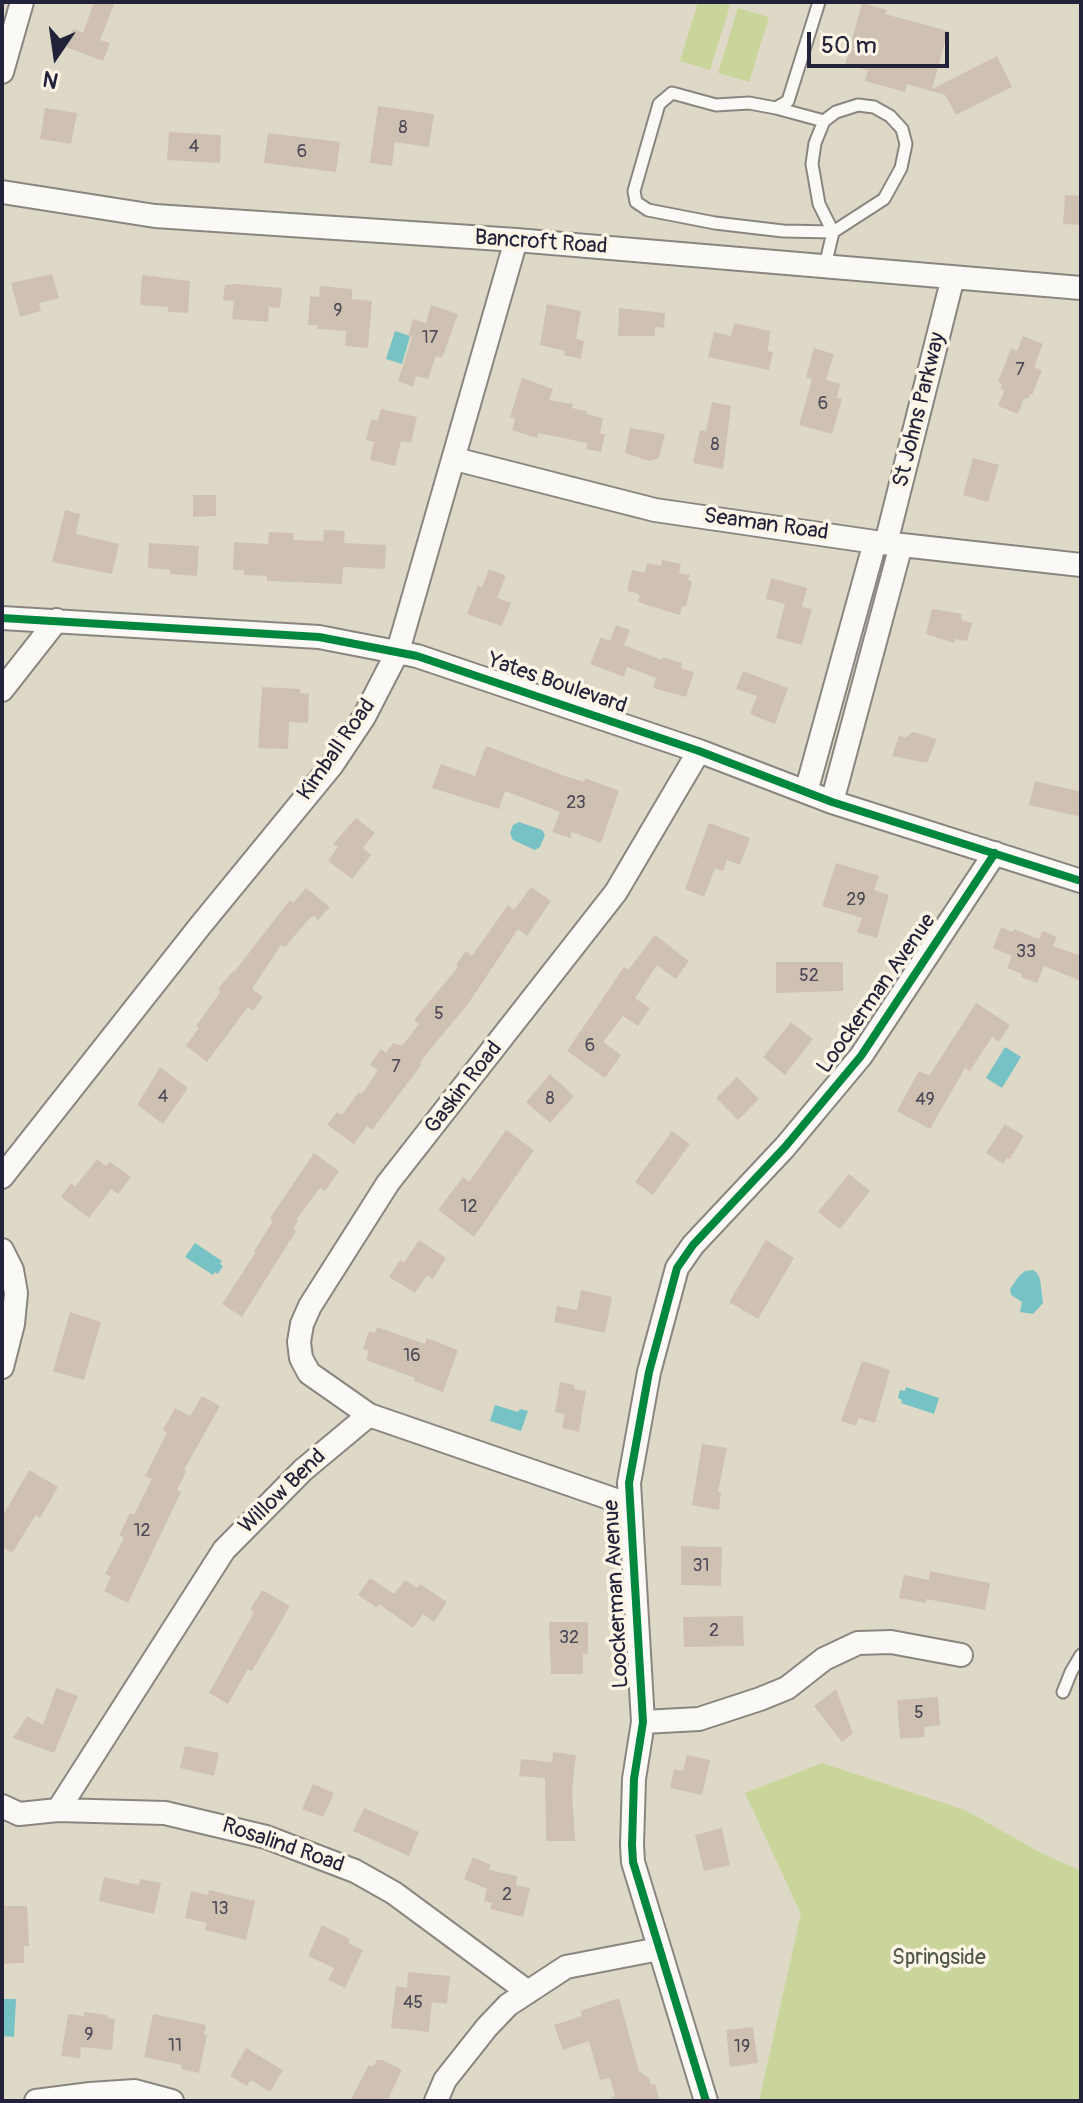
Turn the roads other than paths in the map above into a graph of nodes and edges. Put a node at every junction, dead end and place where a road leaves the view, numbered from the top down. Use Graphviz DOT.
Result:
graph roads {
  1 [pos="22,2"];
  2 [pos="819,2"];
  3 [pos="2,72"];
  4 [pos="776,108"];
  5 [pos="824,121"];
  6 [pos="2,192"];
  7 [pos="833,232"];
  8 [pos="516,240"];
  9 [pos="825,266"];
  10 [pos="953,277"];
  11 [pos="1081,288"];
  12 [pos="455,459"];
  13 [pos="887,543"];
  14 [pos="1081,565"];
  15 [pos="2,618"];
  16 [pos="57,620"];
  17 [pos="398,651"];
  18 [pos="2,690"];
  19 [pos="699,751"];
  20 [pos="806,792"];
  21 [pos="832,802"];
  22 [pos="995,853"];
  23 [pos="1081,881"];
  24 [pos="2,1177"];
  25 [pos="2,1250"];
  26 [pos="2,1367"];
  27 [pos="369,1415"];
  28 [pos="630,1505"];
  29 [pos="961,1655"];
  30 [pos="1081,1655"];
  31 [pos="1063,1692"];
  32 [pos="643,1722"];
  33 [pos="2,1806"];
  34 [pos="58,1810"];
  35 [pos="659,1949"];
  36 [pos="528,1992"];
  37 [pos="36,2101"];
  38 [pos="172,2101"];
  39 [pos="436,2101"];
  40 [pos="706,2101"];
  1 -- 3 [label="street"];
  2 -- 4 [label="lane"];
  4 -- 5 [label="lane"];
  4 -- 7 [label="lane"];
  5 -- 7 [label="lane"];
  5 -- 7 [label="lane"];
  6 -- 8 [label="street, Bancroft Road"];
  7 -- 9 [label="lane"];
  8 -- 9 [label="street, Bancroft Road"];
  8 -- 12 [label="street, Kimball Road"];
  9 -- 10 [label="street, Bancroft Road"];
  10 -- 11 [label="street, Bancroft Road"];
  10 -- 13 [label="street, St Johns Parkway"];
  12 -- 13 [label="street, Seaman Road"];
  12 -- 17 [label="street, Kimball Road"];
  13 -- 14 [label="street, Seaman Road"];
  13 -- 20 [label="street, St Johns Parkway"];
  13 -- 21 [label="street, St Johns Parkway"];
  15 -- 16 [label="street, Yates Boulevard"];
  16 -- 17 [label="street, Yates Boulevard"];
  16 -- 18 [label="street"];
  17 -- 19 [label="street, Yates Boulevard"];
  17 -- 24 [label="street, Kimball Road"];
  19 -- 20 [label="street, Yates Boulevard"];
  19 -- 27 [label="street, Gaskin Road"];
  20 -- 21 [label="street, Yates Boulevard"];
  21 -- 22 [label="street, Yates Boulevard"];
  22 -- 23 [label="street, Yates Boulevard"];
  22 -- 28 [label="street, Loockerman Avenue"];
  25 -- 26 [label="street"];
  27 -- 28 [label="street"];
  27 -- 34 [label="street, Willow Bend"];
  28 -- 32 [label="street, Loockerman Avenue"];
  29 -- 32 [label="street"];
  30 -- 31 [label="lane"];
  32 -- 35 [label="street, Loockerman Avenue"];
  33 -- 34 [label="street, Rosalind Road"];
  34 -- 36 [label="street, Rosalind Road"];
  35 -- 36 [label="street"];
  35 -- 40 [label="street, Loockerman Avenue"];
  36 -- 39 [label="street"];
  37 -- 38 [label="street"];
}
